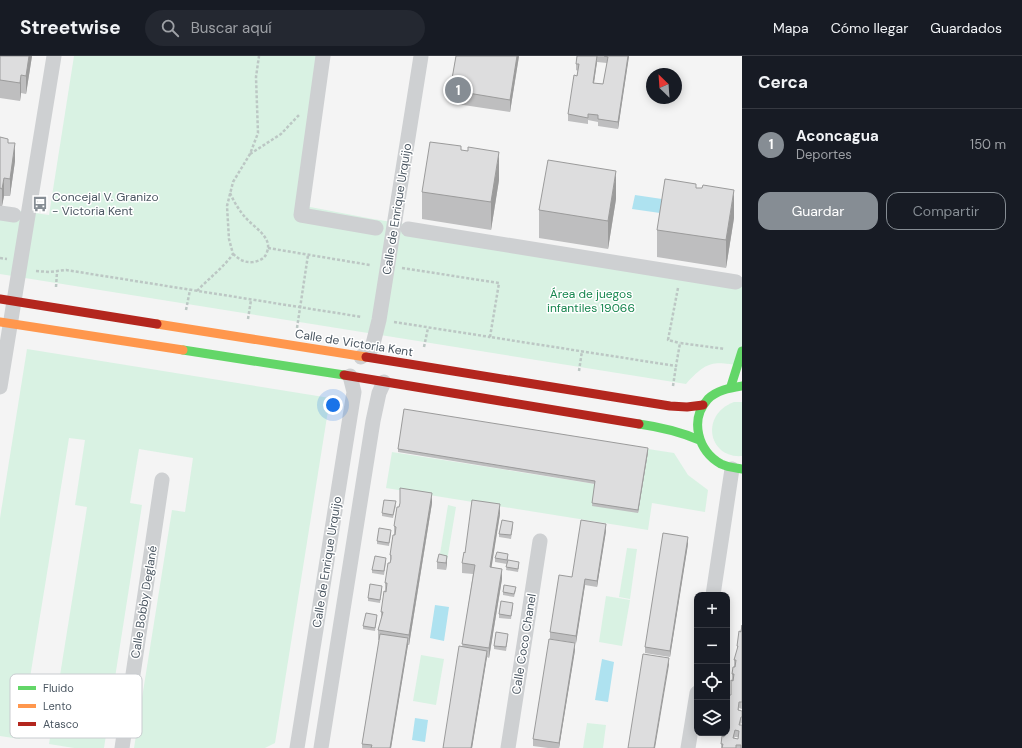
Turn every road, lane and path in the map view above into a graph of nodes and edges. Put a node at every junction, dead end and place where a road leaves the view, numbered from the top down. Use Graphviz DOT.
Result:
graph roads {
  1 [pos="54,56"];
  2 [pos="259,56"];
  3 [pos="323,56"];
  4 [pos="421,56"];
  5 [pos="316,92"];
  6 [pos="250,154"];
  7 [pos="230,193"];
  8 [pos="376,228"];
  9 [pos="408,229"];
  10 [pos="268,248"];
  11 [pos="233,254"];
  12 [pos="308,255"];
  13 [pos="0,258"];
  14 [pos="8,259"];
  15 [pos="370,265"];
  16 [pos="402,268"];
  17 [pos="36,270"];
  18 [pos="57,272"];
  19 [pos="680,273"];
  20 [pos="736,282"];
  21 [pos="56,287"];
  22 [pos="190,290"];
  23 [pos="197,292"];
  24 [pos="0,299"];
  25 [pos="251,300"];
  26 [pos="15,301"];
  27 [pos="300,308"];
  28 [pos="186,310"];
  29 [pos="362,317"];
  30 [pos="248,319"];
  31 [pos="394,322"];
  32 [pos="5,323"];
  33 [pos="297,328"];
  34 [pos="428,328"];
  35 [pos="490,337"];
  36 [pos="680,343"];
  37 [pos="424,347"];
  38 [pos="727,350"];
  39 [pos="582,351"];
  40 [pos="742,351"];
  41 [pos="361,357"];
  42 [pos="676,366"];
  43 [pos="579,371"];
  44 [pos="350,376"];
  45 [pos="384,382"];
  46 [pos="673,386"];
  47 [pos="731,386"];
  48 [pos="742,386"];
  49 [pos="0,387"];
  50 [pos="703,405"];
  51 [pos="699,440"];
  52 [pos="737,469"];
  53 [pos="162,480"];
  54 [pos="540,541"];
  55 [pos="713,592"];
  56 [pos="133,674"];
  57 [pos="696,700"];
  58 [pos="123,738"];
  59 [pos="122,748"];
  60 [pos="298,748"];
  61 [pos="321,748"];
  62 [pos="508,748"];
  63 [pos="688,748"];
  1 -- 26 [label="street"];
  2 -- 6 [label="path"];
  3 -- 5 [label="street"];
  4 -- 41 [label="street, Calle de Enrique Urquijo"];
  5 -- 6 [label="path"];
  5 -- 8 [label="street"];
  6 -- 7 [label="path"];
  7 -- 10 [label="path"];
  7 -- 11 [label="path"];
  9 -- 19 [label="street"];
  10 -- 11 [label="path"];
  10 -- 12 [label="path"];
  11 -- 23 [label="path"];
  12 -- 15 [label="path"];
  12 -- 27 [label="path"];
  13 -- 14 [label="path"];
  16 -- 35 [label="path"];
  17 -- 18 [label="path"];
  18 -- 21 [label="path"];
  18 -- 22 [label="path"];
  19 -- 20 [label="street"];
  19 -- 36 [label="path"];
  22 -- 23 [label="path"];
  22 -- 28 [label="path"];
  23 -- 25 [label="path"];
  24 -- 26 [label="main road, Calle de Victoria Kent"];
  25 -- 27 [label="path"];
  25 -- 30 [label="path"];
  26 -- 32 [label="street"];
  26 -- 41 [label="main road, Calle de Victoria Kent"];
  27 -- 29 [label="path"];
  27 -- 33 [label="path"];
  31 -- 34 [label="path"];
  32 -- 44 [label="main road"];
  32 -- 49 [label="street"];
  34 -- 35 [label="path"];
  34 -- 37 [label="path"];
  35 -- 39 [label="path"];
  36 -- 38 [label="path"];
  36 -- 42 [label="path"];
  39 -- 42 [label="path"];
  39 -- 43 [label="path"];
  40 -- 47 [label="main road"];
  41 -- 50 [label="main road, Calle de Victoria Kent"];
  42 -- 46 [label="path"];
  44 -- 45 [label="main road"];
  44 -- 60 [label="street, Calle de Enrique Urquijo"];
  45 -- 51 [label="main road"];
  45 -- 61 [label="street, Calle de Enrique Urquijo"];
  47 -- 48 [label="main road"];
  47 -- 50 [label="main road"];
  50 -- 51 [label="main road"];
  51 -- 52 [label="main road"];
  52 -- 55 [label="street"];
  53 -- 56 [label="street, Calle Bobby Deglané"];
  54 -- 62 [label="street, Calle Coco Chanel"];
  57 -- 63 [label="street"];
  58 -- 59 [label="street, Calle Bobby Deglané"];
}
